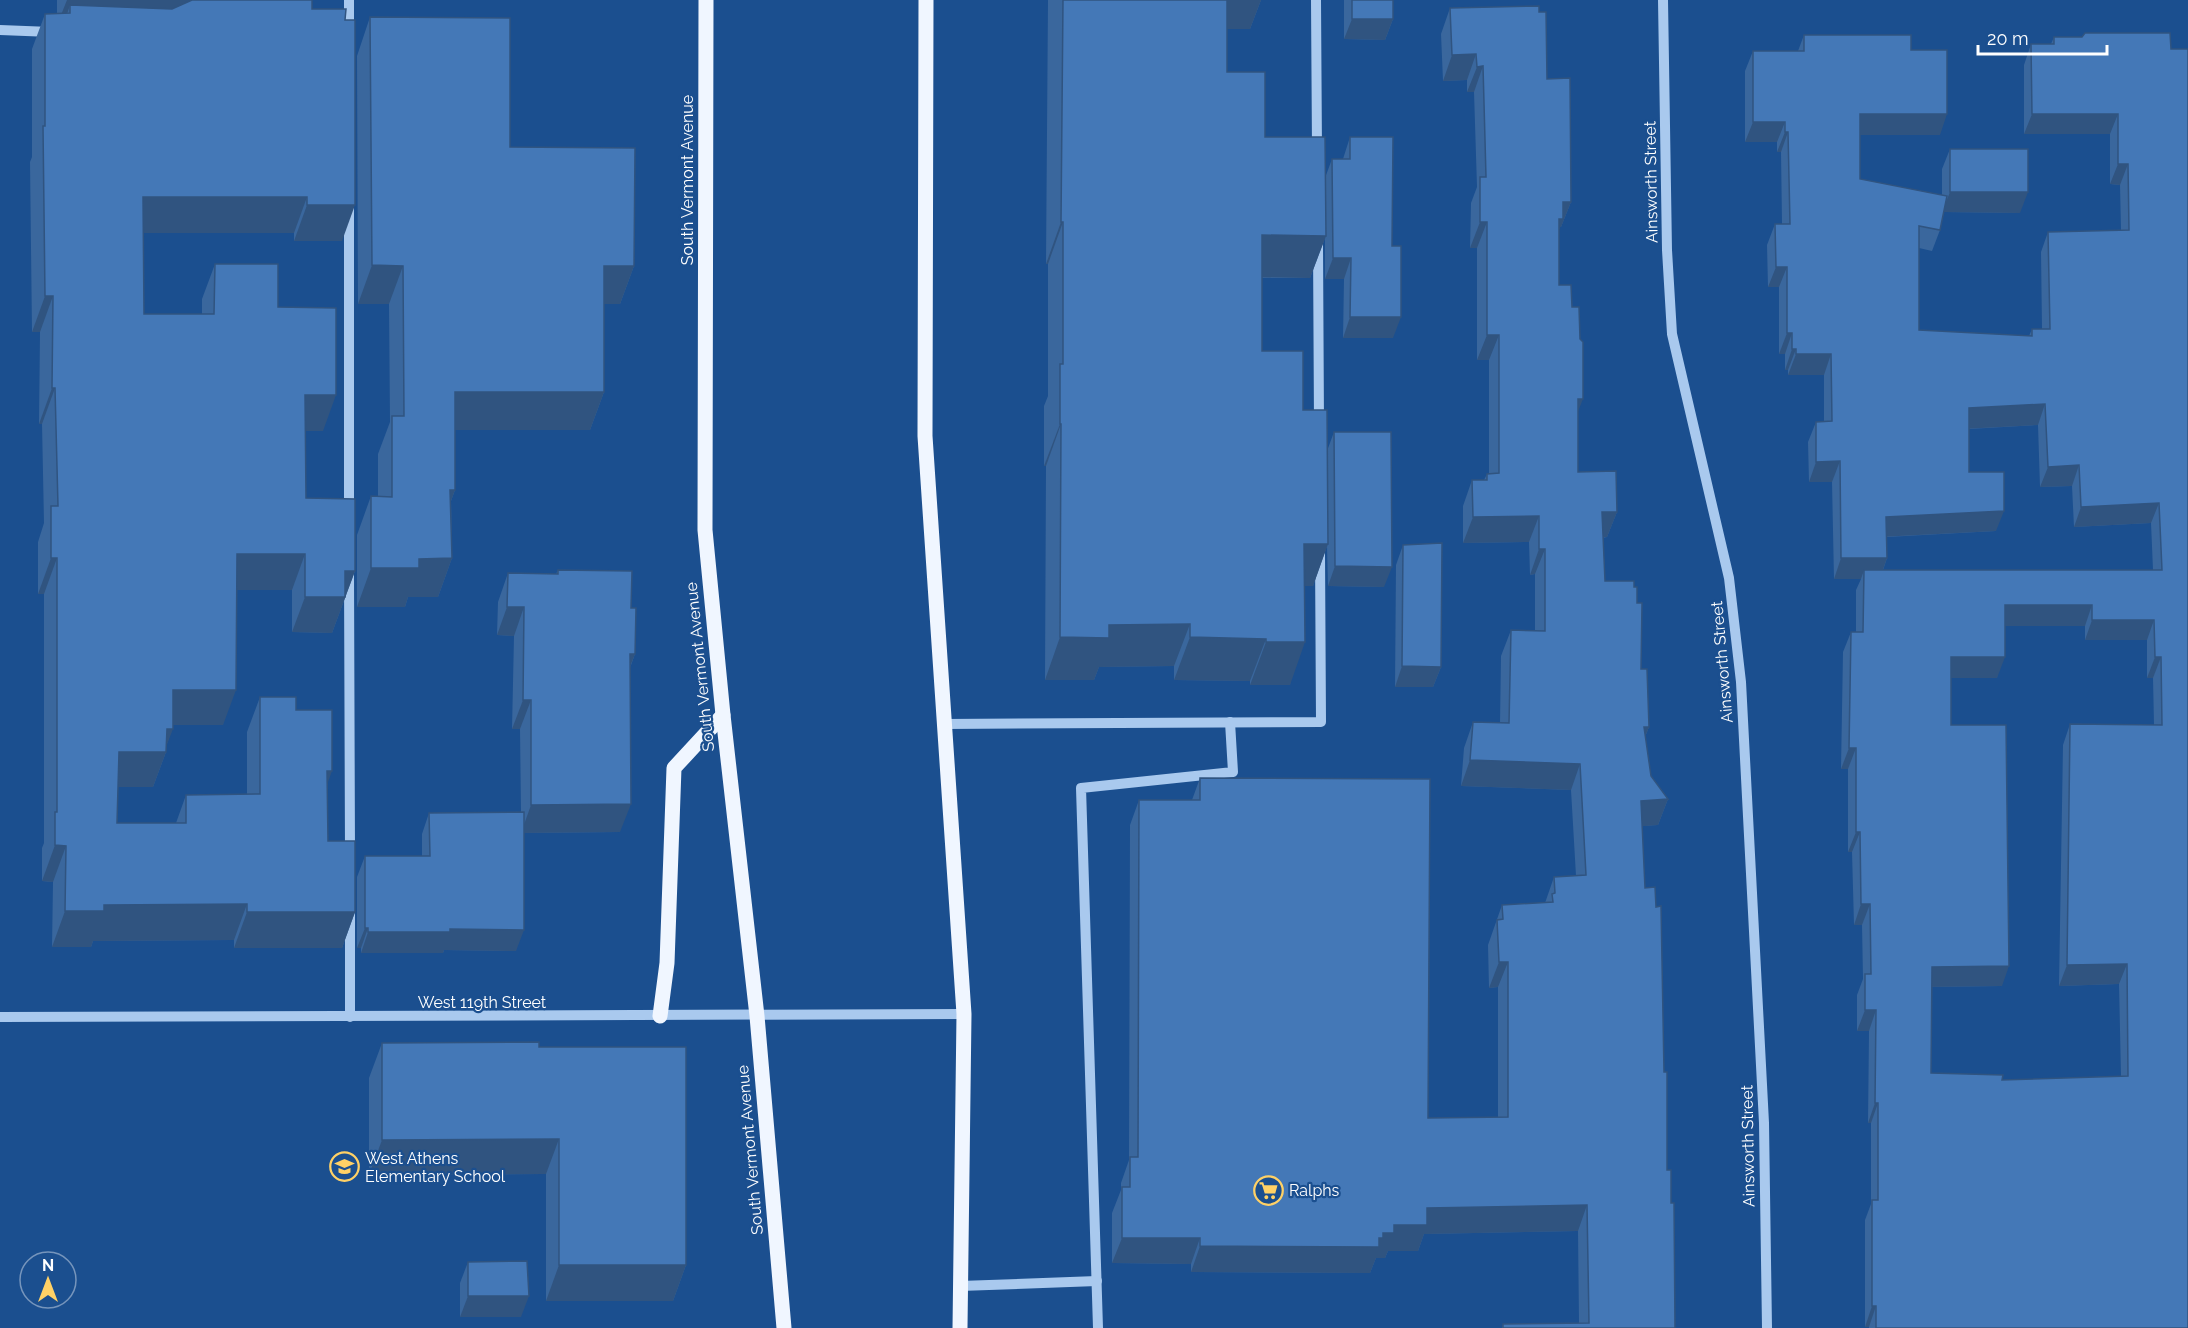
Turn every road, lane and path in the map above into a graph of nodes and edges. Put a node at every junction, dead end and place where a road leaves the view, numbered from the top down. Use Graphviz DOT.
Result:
graph roads {
  1 [pos="349,0"];
  2 [pos="706,0"];
  3 [pos="926,0"];
  4 [pos="1316,0"];
  5 [pos="1664,0"];
  6 [pos="0,30"];
  7 [pos="63,33"];
  8 [pos="349,47"];
  9 [pos="1317,163"];
  10 [pos="349,190"];
  11 [pos="1318,232"];
  12 [pos="1319,430"];
  13 [pos="349,522"];
  14 [pos="1320,547"];
  15 [pos="349,558"];
  16 [pos="723,715"];
  17 [pos="1230,722"];
  18 [pos="944,724"];
  19 [pos="350,866"];
  20 [pos="350,902"];
  21 [pos="964,1014"];
  22 [pos="660,1016"];
  23 [pos="757,1016"];
  24 [pos="0,1017"];
  25 [pos="350,1017"];
  26 [pos="1097,1281"];
  27 [pos="960,1286"];
  28 [pos="784,1328"];
  29 [pos="960,1328"];
  30 [pos="1098,1328"];
  31 [pos="1767,1328"];
  1 -- 8 [label="street"];
  2 -- 16 [label="main road, South Vermont Avenue"];
  3 -- 18 [label="main road"];
  4 -- 9 [label="street"];
  5 -- 31 [label="street, Ainsworth Street"];
  6 -- 7 [label="street"];
  10 -- 13 [label="street"];
  11 -- 12 [label="street"];
  14 -- 17 [label="street"];
  15 -- 19 [label="street"];
  16 -- 22 [label="main road"];
  16 -- 23 [label="main road, South Vermont Avenue"];
  17 -- 18 [label="street"];
  17 -- 26 [label="street"];
  18 -- 21 [label="main road"];
  20 -- 25 [label="street"];
  21 -- 23 [label="street, West 119th Street"];
  21 -- 27 [label="main road"];
  22 -- 23 [label="street, West 119th Street"];
  22 -- 25 [label="street, West 119th Street"];
  23 -- 28 [label="main road, South Vermont Avenue"];
  24 -- 25 [label="street, West 119th Street"];
  26 -- 27 [label="street"];
  26 -- 30 [label="street"];
  27 -- 29 [label="main road"];
}
